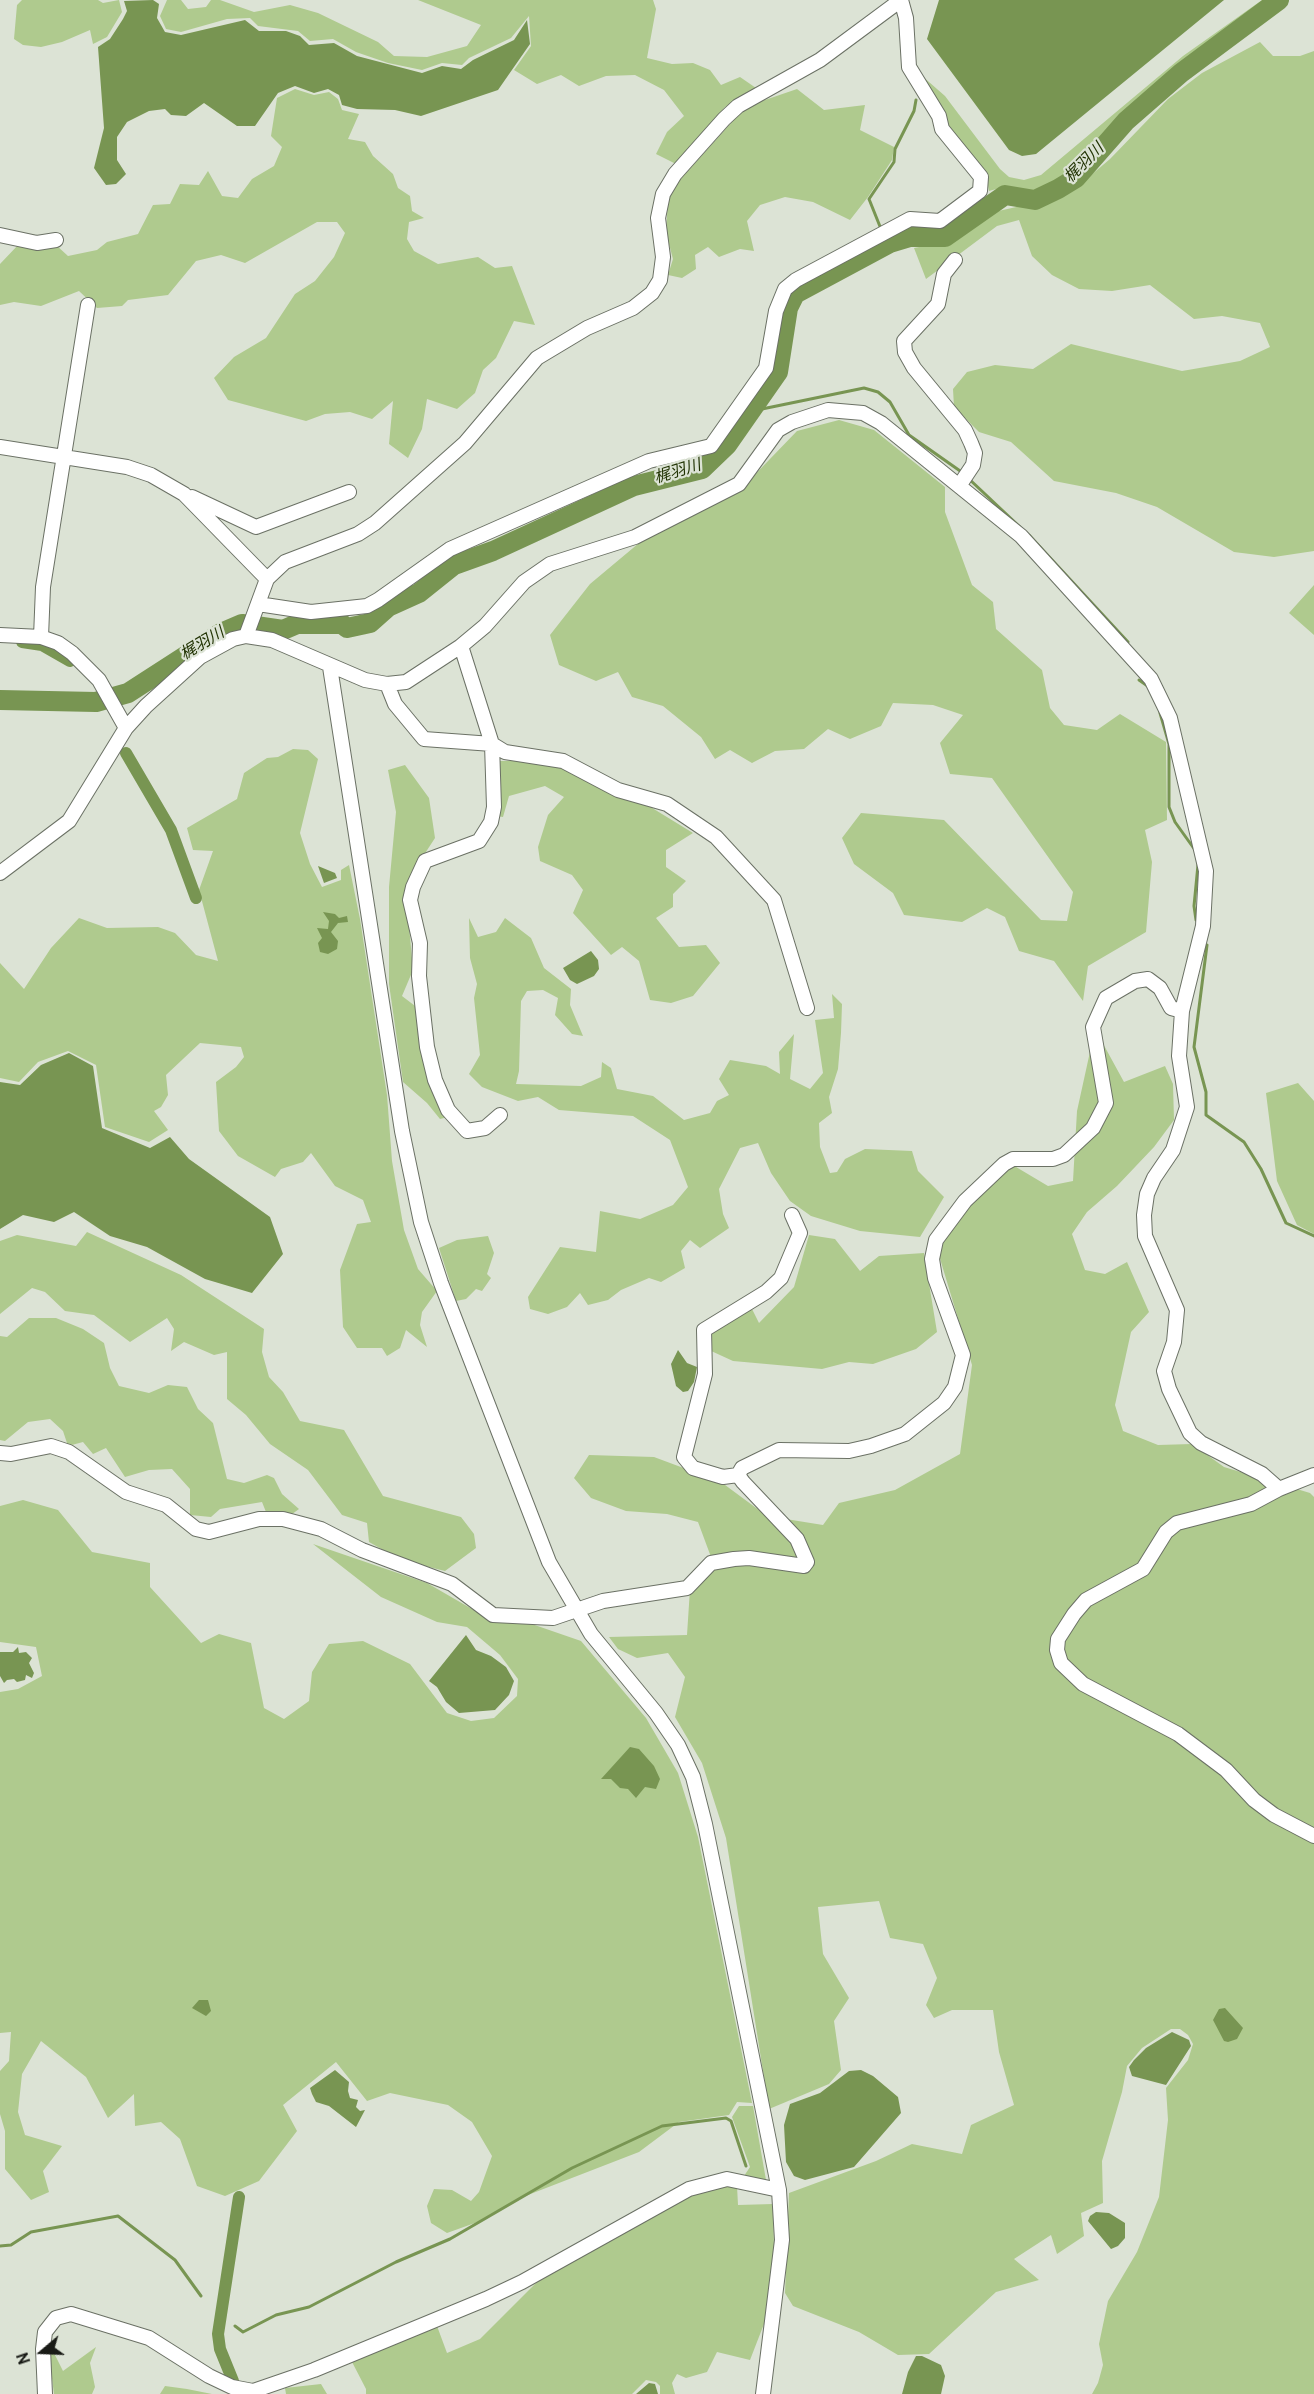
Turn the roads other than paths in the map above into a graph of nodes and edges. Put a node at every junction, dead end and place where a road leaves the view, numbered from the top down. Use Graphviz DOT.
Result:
graph roads {
  1 [pos="901,0"];
  2 [pos="0,235"];
  3 [pos="56,240"];
  4 [pos="955,260"];
  5 [pos="88,305"];
  6 [pos="0,447"];
  7 [pos="66,457"];
  8 [pos="964,479"];
  9 [pos="349,492"];
  10 [pos="184,494"];
  11 [pos="267,579"];
  12 [pos="258,606"];
  13 [pos="249,632"];
  14 [pos="0,635"];
  15 [pos="41,637"];
  16 [pos="461,646"];
  17 [pos="330,667"];
  18 [pos="387,684"];
  19 [pos="126,728"];
  20 [pos="492,744"];
  21 [pos="0,873"];
  22 [pos="807,1008"];
  23 [pos="1182,1011"];
  24 [pos="500,1115"];
  25 [pos="792,1215"];
  26 [pos="0,1453"];
  27 [pos="738,1475"];
  28 [pos="1314,1475"];
  29 [pos="1279,1488"];
  30 [pos="577,1611"];
  31 [pos="1314,1836"];
  32 [pos="779,2190"];
  33 [pos="45,2394"];
  34 [pos="763,2394"];
  1 -- 11 [label="street"];
  1 -- 12 [label="street"];
  2 -- 3 [label="street"];
  4 -- 8 [label="street"];
  5 -- 7 [label="street"];
  6 -- 7 [label="street"];
  7 -- 10 [label="street"];
  7 -- 15 [label="street"];
  8 -- 16 [label="street"];
  8 -- 23 [label="street"];
  9 -- 10 [label="street"];
  10 -- 11 [label="street"];
  11 -- 12 [label="street"];
  12 -- 13 [label="street"];
  13 -- 17 [label="street"];
  13 -- 19 [label="street"];
  14 -- 15 [label="street"];
  15 -- 19 [label="street"];
  16 -- 18 [label="street"];
  16 -- 20 [label="street"];
  17 -- 18 [label="street"];
  17 -- 30 [label="street"];
  18 -- 20 [label="street"];
  19 -- 21 [label="street"];
  20 -- 22 [label="street"];
  20 -- 24 [label="street"];
  23 -- 27 [label="street"];
  23 -- 29 [label="street"];
  25 -- 27 [label="street"];
  26 -- 30 [label="street"];
  27 -- 30 [label="street"];
  28 -- 29 [label="street"];
  29 -- 31 [label="street"];
  30 -- 32 [label="street"];
  32 -- 33 [label="street"];
  32 -- 34 [label="street"];
}
